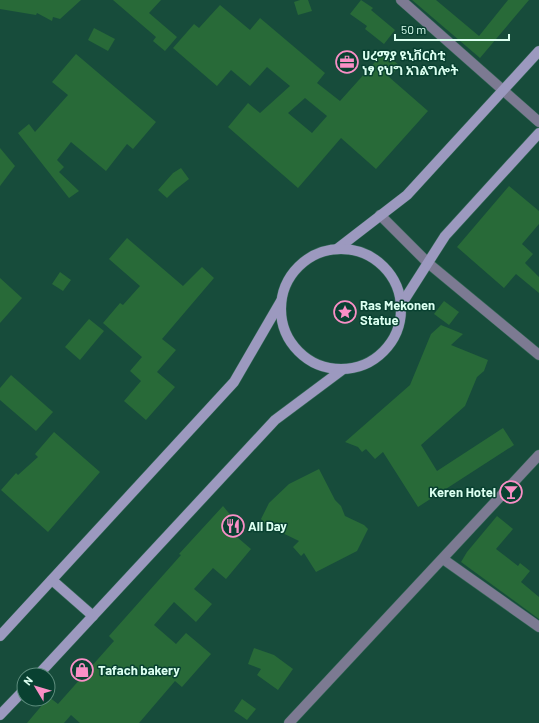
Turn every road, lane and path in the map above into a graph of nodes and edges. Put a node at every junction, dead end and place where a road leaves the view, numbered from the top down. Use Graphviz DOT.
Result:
graph roads {
  1 [pos="401,0"];
  2 [pos="539,51"];
  3 [pos="504,90"];
  4 [pos="539,122"];
  5 [pos="539,132"];
  6 [pos="380,215"];
  7 [pos="337,249"];
  8 [pos="428,263"];
  9 [pos="281,301"];
  10 [pos="401,305"];
  11 [pos="539,355"];
  12 [pos="342,370"];
  13 [pos="539,455"];
  14 [pos="443,559"];
  15 [pos="52,580"];
  16 [pos="92,616"];
  17 [pos="539,627"];
  18 [pos="0,636"];
  19 [pos="45,667"];
  20 [pos="16,698"];
  21 [pos="0,715"];
  22 [pos="289,723"];
  1 -- 3 [label="street"];
  2 -- 3 [label="main road"];
  3 -- 4 [label="street"];
  3 -- 6 [label="main road"];
  5 -- 8 [label="main road"];
  6 -- 7 [label="main road"];
  6 -- 8 [label="street"];
  7 -- 9 [label="main road"];
  7 -- 10 [label="main road"];
  8 -- 10 [label="main road"];
  8 -- 11 [label="street"];
  9 -- 12 [label="main road"];
  9 -- 15 [label="main road"];
  10 -- 12 [label="main road"];
  12 -- 16 [label="main road"];
  13 -- 14 [label="street"];
  14 -- 17 [label="street"];
  14 -- 22 [label="street"];
  15 -- 16 [label="main road"];
  15 -- 18 [label="main road"];
  16 -- 19 [label="main road"];
  20 -- 21 [label="main road"];
}
